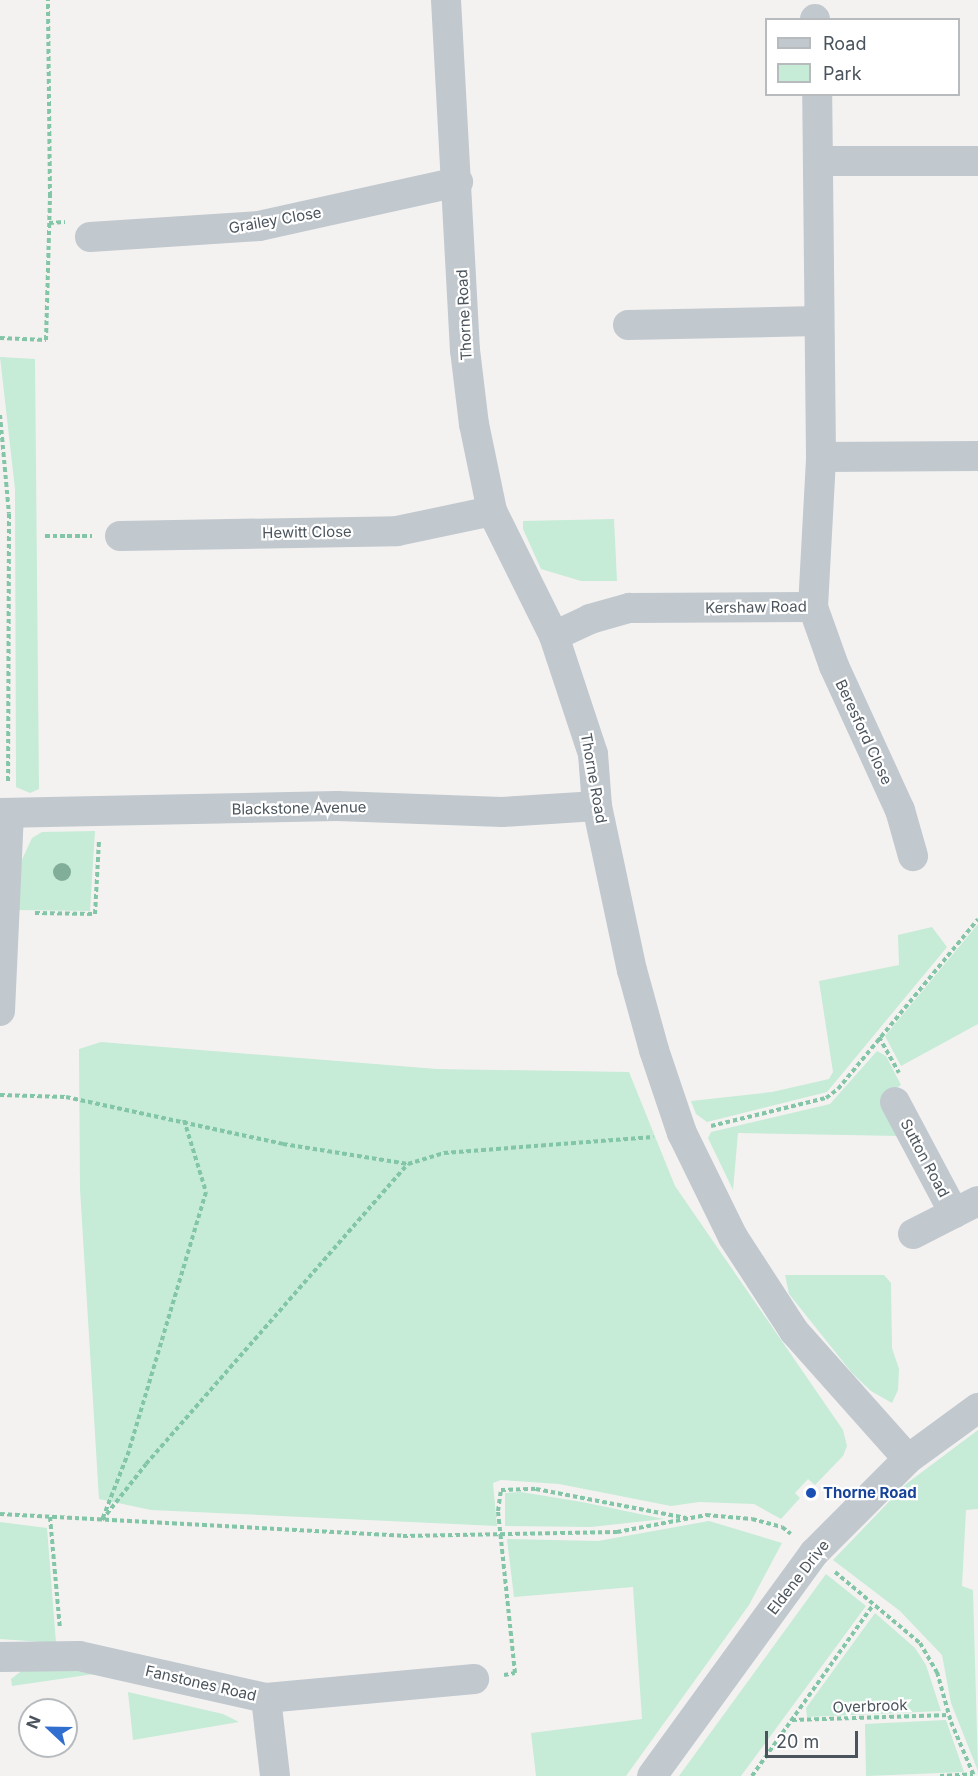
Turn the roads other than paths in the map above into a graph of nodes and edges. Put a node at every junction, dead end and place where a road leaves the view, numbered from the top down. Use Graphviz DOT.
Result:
graph roads {
  1 [pos="446,0"];
  2 [pos="817,96"];
  3 [pos="818,161"];
  4 [pos="978,161"];
  5 [pos="458,182"];
  6 [pos="90,237"];
  7 [pos="818,321"];
  8 [pos="628,325"];
  9 [pos="978,456"];
  10 [pos="821,457"];
  11 [pos="492,511"];
  12 [pos="120,536"];
  13 [pos="813,607"];
  14 [pos="554,636"];
  15 [pos="597,806"];
  16 [pos="4,814"];
  17 [pos="913,856"];
  18 [pos="0,1011"];
  19 [pos="895,1102"];
  20 [pos="966,1207"];
  21 [pos="913,1234"];
  22 [pos="978,1408"];
  23 [pos="908,1459"];
  24 [pos="0,1657"];
  25 [pos="474,1679"];
  26 [pos="266,1698"];
  27 [pos="275,1776"];
  28 [pos="652,1776"];
  1 -- 5 [label="street, Thorne Road"];
  2 -- 3 [label="street, Kershaw Road"];
  3 -- 4 [label="street"];
  3 -- 7 [label="street, Kershaw Road"];
  5 -- 6 [label="street, Grailey Close"];
  5 -- 11 [label="street, Thorne Road"];
  7 -- 8 [label="street"];
  7 -- 10 [label="street, Kershaw Road"];
  9 -- 10 [label="street"];
  10 -- 13 [label="street, Kershaw Road"];
  11 -- 12 [label="street, Hewitt Close"];
  11 -- 14 [label="street, Thorne Road"];
  13 -- 14 [label="street, Kershaw Road"];
  13 -- 17 [label="street, Beresford Close"];
  14 -- 15 [label="street, Thorne Road"];
  15 -- 16 [label="street, Blackstone Avenue"];
  15 -- 23 [label="street, Thorne Road"];
  16 -- 18 [label="street"];
  19 -- 20 [label="street, Sutton Road"];
  20 -- 21 [label="street, Sutton Road"];
  22 -- 23 [label="street, Eldene Drive"];
  23 -- 28 [label="street, Eldene Drive"];
  24 -- 26 [label="street, Fanstones Road"];
  25 -- 26 [label="street, Fanstones Road"];
  26 -- 27 [label="street"];
}
